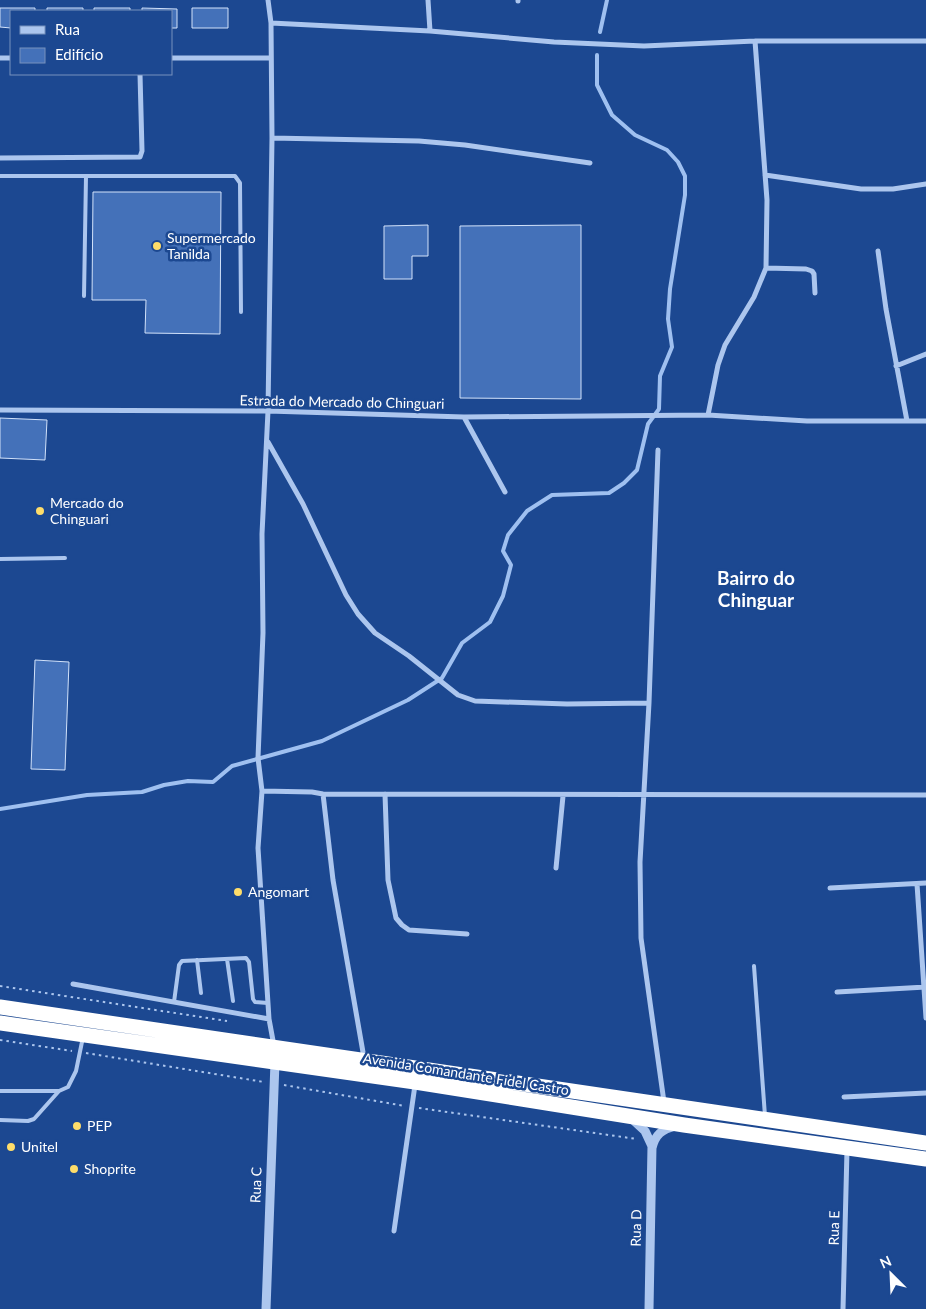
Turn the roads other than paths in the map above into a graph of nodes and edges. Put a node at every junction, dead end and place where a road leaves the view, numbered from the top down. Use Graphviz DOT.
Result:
graph roads {
  1 [pos="268,0"];
  2 [pos="428,0"];
  3 [pos="271,23"];
  4 [pos="430,32"];
  5 [pos="755,41"];
  6 [pos="926,41"];
  7 [pos="172,58"];
  8 [pos="272,58"];
  9 [pos="140,75"];
  10 [pos="272,138"];
  11 [pos="0,158"];
  12 [pos="590,163"];
  13 [pos="765,175"];
  14 [pos="0,176"];
  15 [pos="86,176"];
  16 [pos="926,184"];
  17 [pos="878,251"];
  18 [pos="766,268"];
  19 [pos="816,293"];
  20 [pos="84,296"];
  21 [pos="241,312"];
  22 [pos="926,354"];
  23 [pos="896,366"];
  24 [pos="0,410"];
  25 [pos="268,411"];
  26 [pos="708,415"];
  27 [pos="464,417"];
  28 [pos="926,420"];
  29 [pos="907,421"];
  30 [pos="267,441"];
  31 [pos="658,450"];
  32 [pos="505,492"];
  33 [pos="65,558"];
  34 [pos="0,559"];
  35 [pos="649,703"];
  36 [pos="262,791"];
  37 [pos="323,794"];
  38 [pos="386,794"];
  39 [pos="926,795"];
  40 [pos="562,796"];
  41 [pos="645,796"];
  42 [pos="556,868"];
  43 [pos="926,883"];
  44 [pos="917,884"];
  45 [pos="830,888"];
  46 [pos="466,934"];
  47 [pos="227,959"];
  48 [pos="197,960"];
  49 [pos="754,966"];
  50 [pos="73,984"];
  51 [pos="925,987"];
  52 [pos="837,992"];
  53 [pos="201,993"];
  54 [pos="233,1000"];
  55 [pos="174,1002"];
  56 [pos="268,1003"];
  57 [pos="0,1007"];
  58 [pos="926,1018"];
  59 [pos="270,1019"];
  60 [pos="0,1023"];
  61 [pos="83,1035"];
  62 [pos="274,1055"];
  63 [pos="364,1060"];
  64 [pos="415,1082"];
  65 [pos="0,1090"];
  66 [pos="59,1091"];
  67 [pos="926,1092"];
  68 [pos="844,1097"];
  69 [pos="664,1105"];
  70 [pos="626,1115"];
  71 [pos="766,1119"];
  72 [pos="0,1120"];
  73 [pos="684,1125"];
  74 [pos="926,1142"];
  75 [pos="651,1145"];
  76 [pos="847,1148"];
  77 [pos="926,1159"];
  78 [pos="394,1231"];
  79 [pos="266,1309"];
  80 [pos="649,1309"];
  81 [pos="843,1309"];
  1 -- 3 [label="street"];
  2 -- 4 [label="street"];
  3 -- 4 [label="street"];
  3 -- 8 [label="street"];
  4 -- 5 [label="street"];
  5 -- 6 [label="street"];
  5 -- 13 [label="street"];
  7 -- 8 [label="street"];
  8 -- 10 [label="street"];
  9 -- 11 [label="street"];
  10 -- 12 [label="street"];
  10 -- 25 [label="street"];
  13 -- 16 [label="street"];
  13 -- 18 [label="street"];
  14 -- 15 [label="lane"];
  15 -- 20 [label="lane"];
  15 -- 21 [label="lane"];
  17 -- 23 [label="street"];
  18 -- 19 [label="street"];
  18 -- 26 [label="street"];
  22 -- 23 [label="street"];
  23 -- 29 [label="street"];
  24 -- 25 [label="street, Estrada do Mercado do Chinguari"];
  25 -- 27 [label="street, Estrada do Mercado do Chinguari"];
  25 -- 30 [label="street"];
  26 -- 27 [label="street, Estrada do Mercado do Chinguari"];
  26 -- 29 [label="street, Estrada do Mercado do Chinguari"];
  27 -- 32 [label="street"];
  28 -- 29 [label="street, Estrada do Mercado do Chinguari"];
  30 -- 35 [label="street"];
  30 -- 36 [label="street"];
  31 -- 35 [label="street"];
  33 -- 34 [label="lane"];
  35 -- 41 [label="street"];
  36 -- 37 [label="street"];
  36 -- 56 [label="street"];
  37 -- 38 [label="street"];
  37 -- 63 [label="street"];
  38 -- 40 [label="street"];
  38 -- 46 [label="street"];
  39 -- 41 [label="street"];
  40 -- 41 [label="street"];
  40 -- 42 [label="street"];
  41 -- 69 [label="street"];
  43 -- 44 [label="street"];
  44 -- 45 [label="street"];
  44 -- 51 [label="street"];
  47 -- 48 [label="lane"];
  47 -- 54 [label="lane"];
  47 -- 56 [label="lane"];
  48 -- 53 [label="lane"];
  48 -- 55 [label="lane"];
  49 -- 71 [label="lane"];
  50 -- 55 [label="street"];
  51 -- 52 [label="street"];
  51 -- 58 [label="street"];
  55 -- 59 [label="street"];
  56 -- 59 [label="street"];
  57 -- 62 [label="highway, Avenida Comandante Fidel Castro"];
  59 -- 62 [label="street"];
  60 -- 61 [label="highway, Avenida Comandante Fidel Castro"];
  61 -- 62 [label="highway, Avenida Comandante Fidel Castro"];
  61 -- 66 [label="lane"];
  62 -- 63 [label="highway, Avenida Comandante Fidel Castro"];
  62 -- 64 [label="highway, Avenida Comandante Fidel Castro"];
  62 -- 79 [label="street, Rua C"];
  63 -- 69 [label="highway, Avenida Comandante Fidel Castro"];
  64 -- 70 [label="highway, Avenida Comandante Fidel Castro"];
  64 -- 78 [label="street"];
  65 -- 66 [label="lane"];
  66 -- 72 [label="lane"];
  67 -- 68 [label="street"];
  69 -- 71 [label="highway, Avenida Comandante Fidel Castro"];
  70 -- 73 [label="highway, Avenida Comandante Fidel Castro"];
  70 -- 75 [label="street"];
  71 -- 74 [label="highway, Avenida Comandante Fidel Castro"];
  73 -- 75 [label="street"];
  73 -- 76 [label="highway, Avenida Comandante Fidel Castro"];
  75 -- 80 [label="street, Rua D"];
  76 -- 77 [label="highway, Avenida Comandante Fidel Castro"];
  76 -- 81 [label="street, Rua E"];
}
